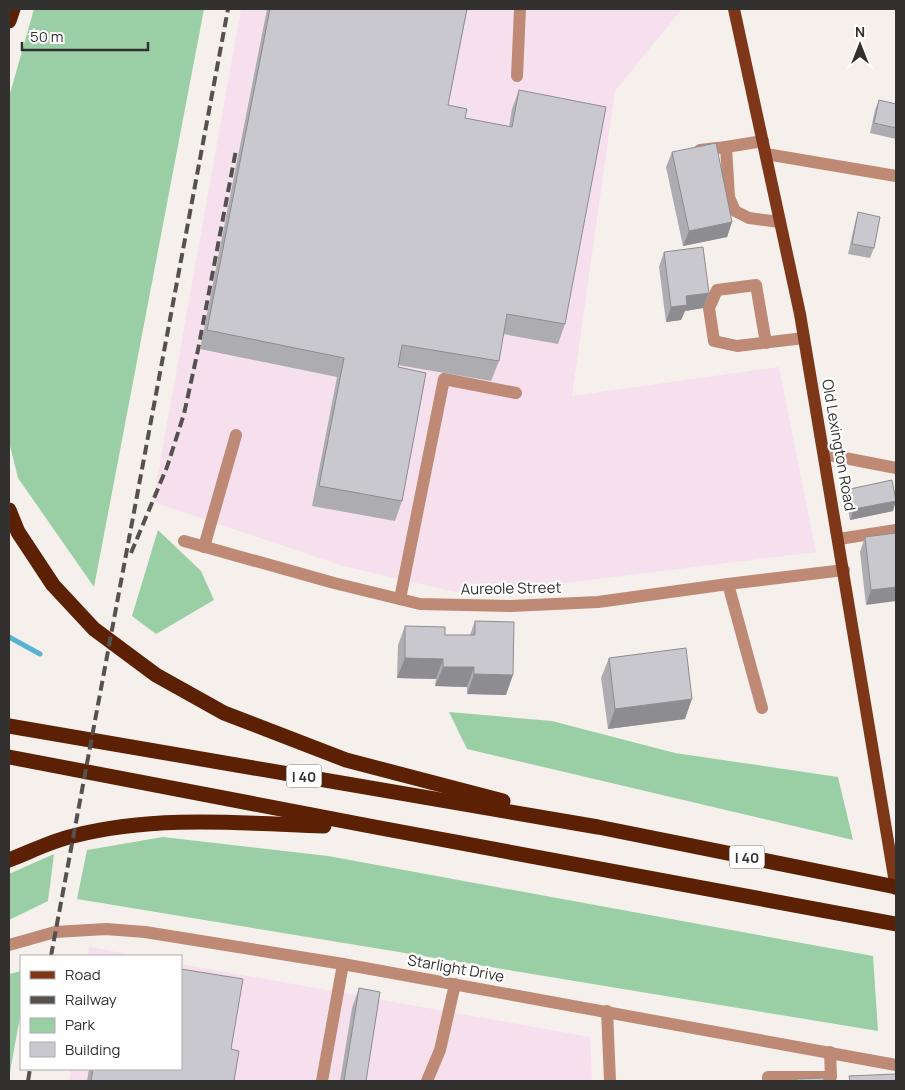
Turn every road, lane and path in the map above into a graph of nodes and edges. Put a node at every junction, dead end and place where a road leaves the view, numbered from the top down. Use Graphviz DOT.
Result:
graph roads {
  1 [pos="13,9"];
  2 [pos="520,9"];
  3 [pos="734,9"];
  4 [pos="9,21"];
  5 [pos="517,76"];
  6 [pos="763,141"];
  7 [pos="726,147"];
  8 [pos="690,151"];
  9 [pos="766,154"];
  10 [pos="896,176"];
  11 [pos="780,222"];
  12 [pos="804,338"];
  13 [pos="766,343"];
  14 [pos="516,393"];
  15 [pos="236,435"];
  16 [pos="824,454"];
  17 [pos="896,468"];
  18 [pos="9,510"];
  19 [pos="896,530"];
  20 [pos="839,539"];
  21 [pos="184,541"];
  22 [pos="204,547"];
  23 [pos="844,570"];
  24 [pos="728,584"];
  25 [pos="400,600"];
  26 [pos="762,708"];
  27 [pos="9,726"];
  28 [pos="9,757"];
  29 [pos="375,827"];
  30 [pos="598,827"];
  31 [pos="9,860"];
  32 [pos="896,888"];
  33 [pos="896,924"];
  34 [pos="9,946"];
  35 [pos="343,964"];
  36 [pos="455,984"];
  37 [pos="607,1011"];
  38 [pos="830,1052"];
  39 [pos="896,1065"];
  40 [pos="831,1079"];
  41 [pos="322,1081"];
  42 [pos="427,1081"];
  43 [pos="610,1081"];
  44 [pos="768,1081"];
  1 -- 4 [label="highway"];
  2 -- 5 [label="street"];
  3 -- 6 [label="main road, Old Lexington Road"];
  6 -- 7 [label="street"];
  6 -- 9 [label="main road, Old Lexington Road"];
  7 -- 8 [label="street"];
  7 -- 11 [label="street"];
  9 -- 10 [label="street"];
  9 -- 11 [label="main road, Old Lexington Road"];
  11 -- 12 [label="main road, Old Lexington Road"];
  12 -- 13 [label="street"];
  12 -- 16 [label="main road, Old Lexington Road"];
  13 -- 13 [label="street"];
  14 -- 25 [label="street"];
  15 -- 22 [label="street"];
  16 -- 17 [label="street"];
  16 -- 20 [label="main road, Old Lexington Road"];
  18 -- 30 [label="highway"];
  19 -- 20 [label="street"];
  20 -- 23 [label="main road, Old Lexington Road"];
  21 -- 22 [label="street, Aureole Street"];
  22 -- 25 [label="street, Aureole Street"];
  23 -- 24 [label="street, Aureole Street"];
  23 -- 32 [label="main road, Old Lexington Road"];
  24 -- 25 [label="street, Aureole Street"];
  24 -- 26 [label="street"];
  27 -- 30 [label="highway, I 40"];
  28 -- 29 [label="highway"];
  29 -- 31 [label="highway"];
  29 -- 33 [label="highway"];
  30 -- 32 [label="highway, I 40"];
  34 -- 35 [label="street, Starlight Drive"];
  35 -- 36 [label="street, Starlight Drive"];
  35 -- 41 [label="street"];
  36 -- 37 [label="street, Starlight Drive"];
  36 -- 42 [label="street"];
  37 -- 38 [label="street, Starlight Drive"];
  37 -- 43 [label="street"];
  38 -- 39 [label="street, Starlight Drive"];
  38 -- 40 [label="street"];
  40 -- 44 [label="street"];
}
